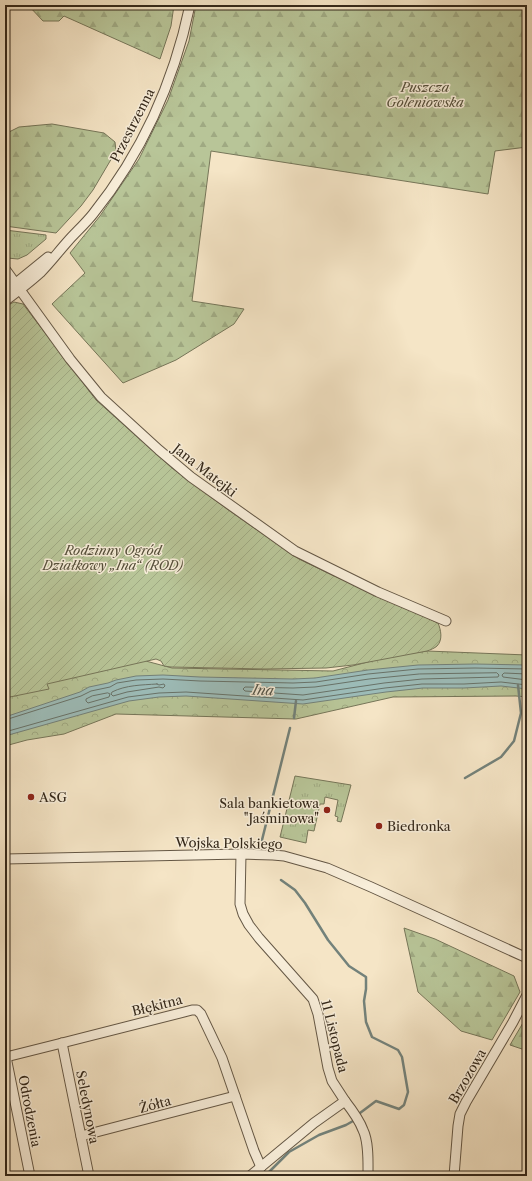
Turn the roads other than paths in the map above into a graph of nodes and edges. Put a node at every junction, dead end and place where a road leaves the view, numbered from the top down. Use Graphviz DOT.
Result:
graph roads {
  1 [pos="190,5"];
  2 [pos="5,269"];
  3 [pos="18,287"];
  4 [pos="5,292"];
  5 [pos="5,301"];
  6 [pos="446,621"];
  7 [pos="241,854"];
  8 [pos="5,859"];
  9 [pos="527,958"];
  10 [pos="527,995"];
  11 [pos="62,1043"];
  12 [pos="6,1053"];
  13 [pos="235,1096"];
  14 [pos="345,1101"];
  15 [pos="81,1136"];
  16 [pos="261,1167"];
  17 [pos="30,1176"];
  18 [pos="89,1176"];
  19 [pos="250,1176"];
  20 [pos="368,1176"];
  21 [pos="454,1176"];
  1 -- 3 [label="street, Przestrzenna"];
  2 -- 3 [label="street, Jana Matejki"];
  3 -- 4 [label="street, Przestrzenna"];
  3 -- 5 [label="street, Przestrzenna"];
  3 -- 6 [label="street, Jana Matejki"];
  7 -- 8 [label="street, Wojska Polskiego"];
  7 -- 9 [label="street, Wojska Polskiego"];
  7 -- 14 [label="street, 11 Listopada"];
  10 -- 21 [label="street, Brzozowa"];
  11 -- 12 [label="street, Błękitna"];
  11 -- 13 [label="street, Błękitna"];
  11 -- 15 [label="street, Seledynowa"];
  12 -- 17 [label="street, Odrodzenia"];
  13 -- 15 [label="street, Żółta"];
  13 -- 16 [label="street, Błękitna"];
  14 -- 16 [label="street"];
  14 -- 20 [label="street, 11 Listopada"];
  15 -- 18 [label="street, Seledynowa"];
  16 -- 19 [label="street"];
}
